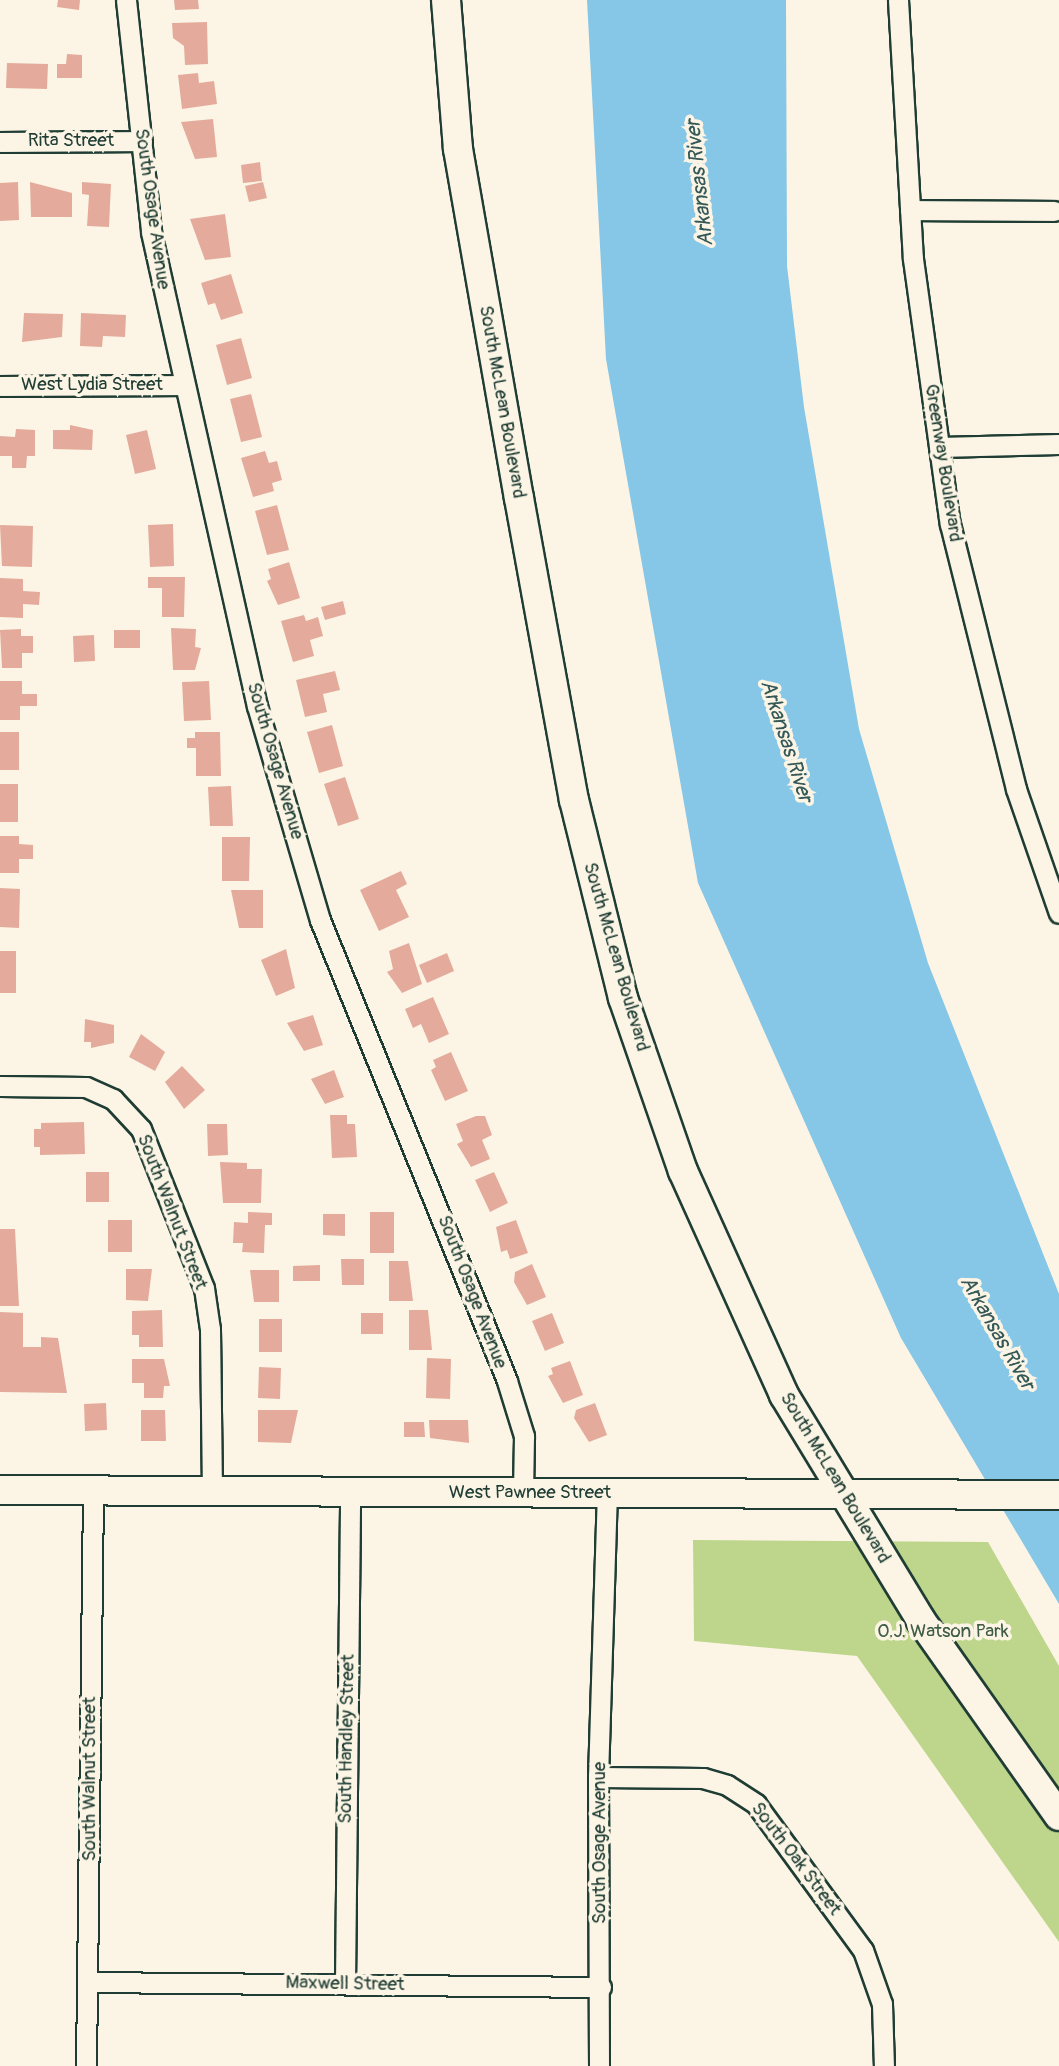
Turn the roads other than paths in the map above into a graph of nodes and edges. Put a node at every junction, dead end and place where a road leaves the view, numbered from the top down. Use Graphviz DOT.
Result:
graph roads {
  1 [pos="126,0"];
  2 [pos="446,0"];
  3 [pos="898,0"];
  4 [pos="142,141"];
  5 [pos="0,142"];
  6 [pos="910,210"];
  7 [pos="1054,211"];
  8 [pos="183,385"];
  9 [pos="0,386"];
  10 [pos="1059,444"];
  11 [pos="939,447"];
  12 [pos="1059,913"];
  13 [pos="0,1086"];
  14 [pos="0,1490"];
  15 [pos="93,1490"];
  16 [pos="212,1493"];
  17 [pos="350,1493"];
  18 [pos="523,1493"];
  19 [pos="607,1493"];
  20 [pos="844,1494"];
  21 [pos="1059,1495"];
  22 [pos="598,1777"];
  23 [pos="1059,1816"];
  24 [pos="89,1982"];
  25 [pos="345,1984"];
  26 [pos="601,1987"];
  27 [pos="86,2066"];
  28 [pos="599,2066"];
  29 [pos="884,2066"];
  1 -- 4 [label="street, South Osage Avenue"];
  2 -- 20 [label="main road, South McLean Boulevard"];
  3 -- 6 [label="street, Greenway Boulevard"];
  4 -- 5 [label="street, Rita Street"];
  4 -- 8 [label="street, South Osage Avenue"];
  6 -- 7 [label="street"];
  6 -- 11 [label="street, Greenway Boulevard"];
  8 -- 9 [label="street, West Lydia Street"];
  8 -- 18 [label="street, South Osage Avenue"];
  10 -- 11 [label="street"];
  11 -- 12 [label="street, Greenway Boulevard"];
  13 -- 16 [label="street, South Walnut Street"];
  14 -- 15 [label="main road, West Pawnee Street"];
  15 -- 16 [label="main road, West Pawnee Street"];
  15 -- 24 [label="street, South Walnut Street"];
  16 -- 17 [label="main road, West Pawnee Street"];
  17 -- 18 [label="main road, West Pawnee Street"];
  17 -- 25 [label="street, South Handley Street"];
  18 -- 19 [label="main road, West Pawnee Street"];
  19 -- 20 [label="main road, West Pawnee Street"];
  19 -- 22 [label="street, South Osage Avenue"];
  20 -- 21 [label="main road, West Pawnee Street"];
  20 -- 23 [label="main road, South McLean Boulevard"];
  22 -- 26 [label="street, South Osage Avenue"];
  22 -- 29 [label="street, South Oak Street"];
  24 -- 25 [label="street, Maxwell Street"];
  24 -- 27 [label="street, South Walnut Street"];
  25 -- 26 [label="street, Maxwell Street"];
  26 -- 28 [label="street, South Osage Avenue"];
}
